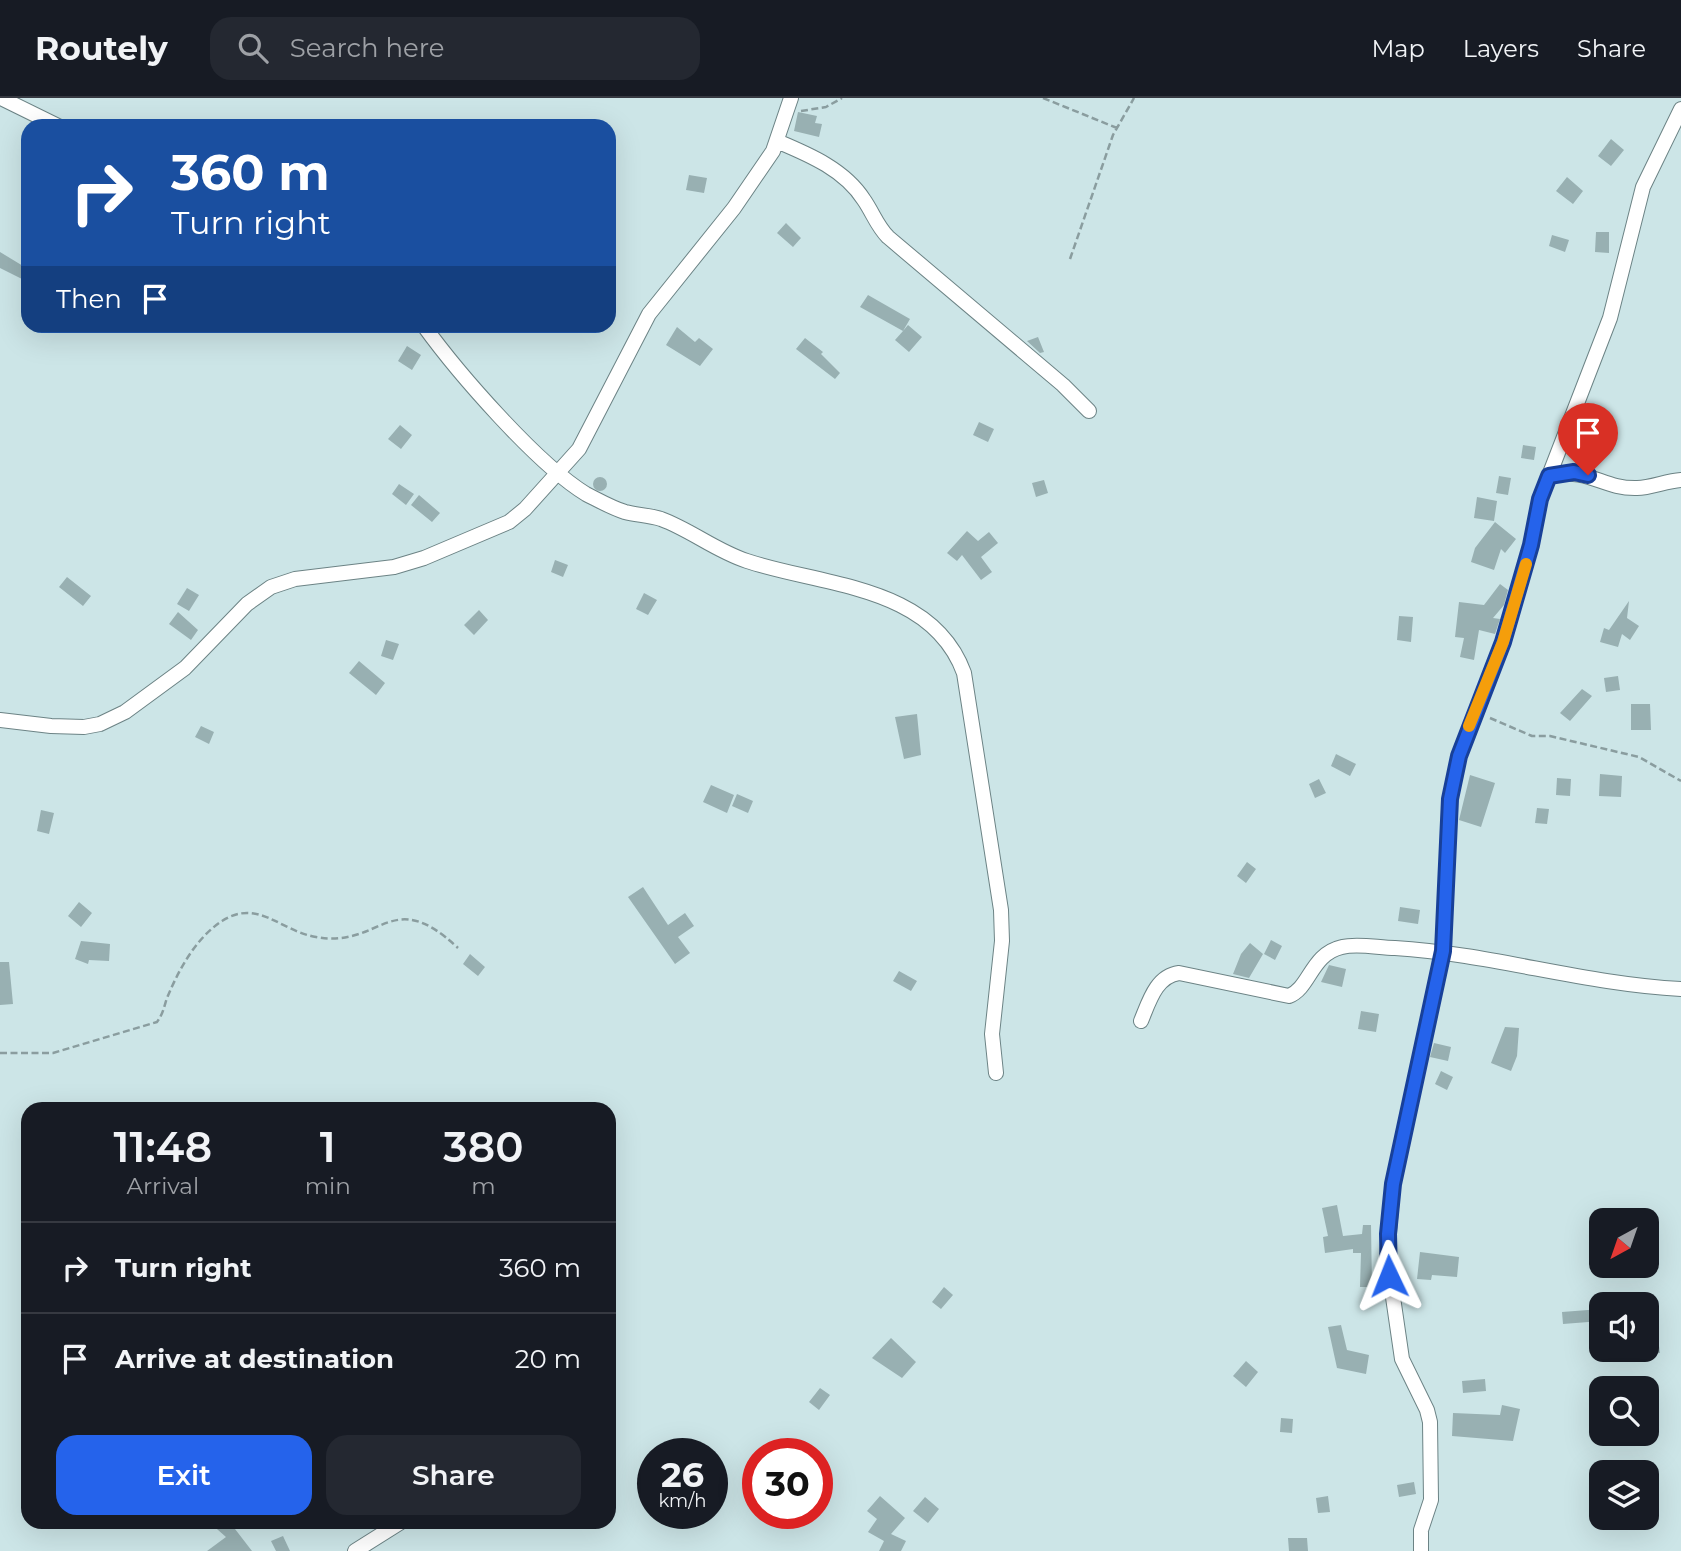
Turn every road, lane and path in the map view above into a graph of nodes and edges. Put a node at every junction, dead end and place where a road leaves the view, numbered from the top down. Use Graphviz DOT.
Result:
graph roads {
  1 [pos="1,98"];
  2 [pos="842,98"];
  3 [pos="1044,98"];
  4 [pos="1134,98"];
  5 [pos="789,105"];
  6 [pos="1681,108"];
  7 [pos="44,119"];
  8 [pos="1117,128"];
  9 [pos="779,142"];
  10 [pos="1070,259"];
  11 [pos="430,333"];
  12 [pos="1089,411"];
  13 [pos="558,472"];
  14 [pos="1549,476"];
  15 [pos="1681,480"];
  16 [pos="1475,712"];
  17 [pos="0,720"];
  18 [pos="1681,781"];
  19 [pos="458,948"];
  20 [pos="1443,951"];
  21 [pos="1681,989"];
  22 [pos="1140,1021"];
  23 [pos="0,1053"];
  24 [pos="996,1073"];
  25 [pos="390,1529"];
  26 [pos="355,1551"];
  27 [pos="1421,1551"];
  1 -- 7 [label="street"];
  2 -- 5 [label="path"];
  3 -- 8 [label="path"];
  4 -- 8 [label="path"];
  5 -- 9 [label="street"];
  6 -- 14 [label="street"];
  8 -- 10 [label="path"];
  9 -- 12 [label="street"];
  9 -- 13 [label="street"];
  11 -- 13 [label="street"];
  13 -- 17 [label="street"];
  13 -- 24 [label="street"];
  14 -- 15 [label="street"];
  14 -- 16 [label="street"];
  16 -- 18 [label="path"];
  16 -- 20 [label="street"];
  19 -- 23 [label="path"];
  20 -- 21 [label="street"];
  20 -- 22 [label="street"];
  20 -- 27 [label="street"];
  25 -- 26 [label="street"];
}
